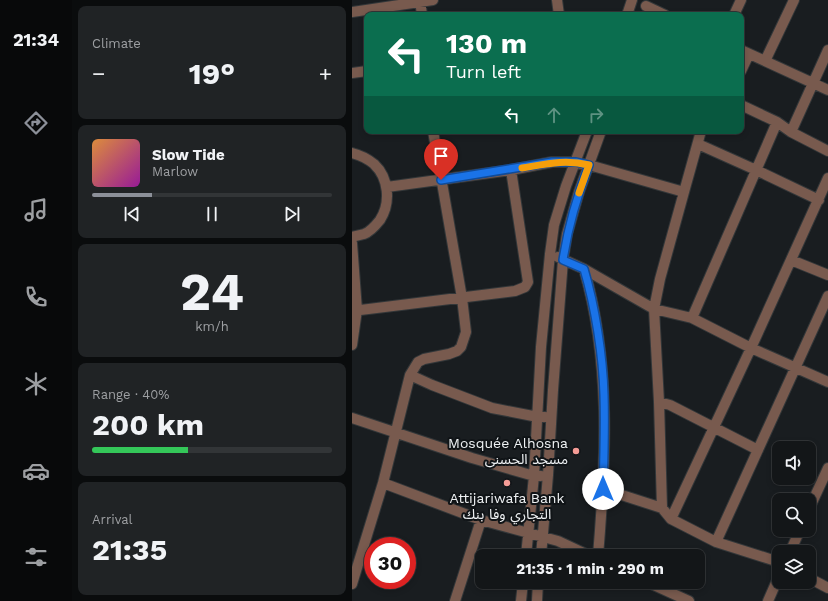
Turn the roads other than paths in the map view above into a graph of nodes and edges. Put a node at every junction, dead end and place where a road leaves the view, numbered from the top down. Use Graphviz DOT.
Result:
graph roads {
  1 [pos="433,0"];
  2 [pos="557,0"];
  3 [pos="632,0"];
  4 [pos="741,0"];
  5 [pos="794,0"];
  6 [pos="420,1"];
  7 [pos="645,7"];
  8 [pos="352,12"];
  9 [pos="422,12"];
  10 [pos="559,12"];
  11 [pos="628,12"];
  12 [pos="658,12"];
  13 [pos="735,12"];
  14 [pos="828,50"];
  15 [pos="745,52"];
  16 [pos="765,61"];
  17 [pos="364,71"];
  18 [pos="352,73"];
  19 [pos="813,83"];
  20 [pos="828,90"];
  21 [pos="744,106"];
  22 [pos="777,122"];
  23 [pos="791,132"];
  24 [pos="433,134"];
  25 [pos="586,134"];
  26 [pos="600,134"];
  27 [pos="701,134"];
  28 [pos="698,144"];
  29 [pos="828,151"];
  30 [pos="352,153"];
  31 [pos="576,162"];
  32 [pos="589,165"];
  33 [pos="511,170"];
  34 [pos="756,170"];
  35 [pos="828,178"];
  36 [pos="441,180"];
  37 [pos="387,187"];
  38 [pos="684,192"];
  39 [pos="819,200"];
  40 [pos="352,237"];
  41 [pos="352,243"];
  42 [pos="550,254"];
  43 [pos="563,260"];
  44 [pos="791,260"];
  45 [pos="584,269"];
  46 [pos="828,275"];
  47 [pos="828,296"];
  48 [pos="462,298"];
  49 [pos="654,309"];
  50 [pos="355,311"];
  51 [pos="692,318"];
  52 [pos="352,345"];
  53 [pos="751,348"];
  54 [pos="796,369"];
  55 [pos="410,375"];
  56 [pos="828,382"];
  57 [pos="658,402"];
  58 [pos="538,417"];
  59 [pos="552,417"];
  60 [pos="352,418"];
  61 [pos="714,429"];
  62 [pos="396,433"];
  63 [pos="758,450"];
  64 [pos="828,468"];
  65 [pos="548,475"];
  66 [pos="534,476"];
  67 [pos="384,483"];
  68 [pos="603,489"];
  69 [pos="816,495"];
  70 [pos="662,508"];
  71 [pos="671,519"];
  72 [pos="481,520"];
  73 [pos="528,532"];
  74 [pos="542,536"];
  75 [pos="716,542"];
  76 [pos="527,549"];
  77 [pos="541,549"];
  78 [pos="575,549"];
  79 [pos="599,549"];
  80 [pos="772,560"];
  81 [pos="816,582"];
  82 [pos="352,584"];
  83 [pos="828,588"];
  84 [pos="523,589"];
  85 [pos="538,589"];
  86 [pos="662,589"];
  87 [pos="773,589"];
  88 [pos="455,601"];
  89 [pos="522,601"];
  90 [pos="537,601"];
  91 [pos="689,601"];
  92 [pos="768,601"];
  1 -- 6 [label="street"];
  2 -- 10 [label="street"];
  3 -- 11 [label="street"];
  4 -- 13 [label="street"];
  5 -- 16 [label="street"];
  6 -- 8 [label="street"];
  6 -- 9 [label="street"];
  7 -- 12 [label="street"];
  14 -- 19 [label="street"];
  15 -- 16 [label="street"];
  16 -- 19 [label="street"];
  17 -- 18 [label="street"];
  19 -- 20 [label="street"];
  19 -- 23 [label="street"];
  21 -- 22 [label="street"];
  22 -- 23 [label="street"];
  22 -- 34 [label="street"];
  23 -- 29 [label="street"];
  24 -- 36 [label="street"];
  25 -- 31 [label="street"];
  26 -- 32 [label="street"];
  27 -- 28 [label="street"];
  28 -- 34 [label="street"];
  28 -- 38 [label="street"];
  30 -- 37 [label="street"];
  31 -- 32 [label="street"];
  31 -- 33 [label="street"];
  31 -- 42 [label="street"];
  32 -- 38 [label="street"];
  32 -- 43 [label="street"];
  33 -- 36 [label="street"];
  33 -- 48 [label="street"];
  34 -- 39 [label="street"];
  34 -- 51 [label="street"];
  35 -- 39 [label="street"];
  36 -- 37 [label="street"];
  36 -- 48 [label="street"];
  37 -- 40 [label="street"];
  38 -- 49 [label="street"];
  39 -- 44 [label="street"];
  41 -- 50 [label="street"];
  42 -- 43 [label="street"];
  42 -- 58 [label="street"];
  43 -- 45 [label="street"];
  43 -- 59 [label="street"];
  44 -- 46 [label="street"];
  44 -- 53 [label="street"];
  45 -- 49 [label="street"];
  45 -- 68 [label="street"];
  47 -- 54 [label="street"];
  48 -- 50 [label="street"];
  48 -- 55 [label="street"];
  49 -- 51 [label="street"];
  49 -- 57 [label="street"];
  50 -- 52 [label="street"];
  51 -- 53 [label="street"];
  53 -- 54 [label="street"];
  53 -- 61 [label="street"];
  54 -- 56 [label="street"];
  54 -- 63 [label="street"];
  55 -- 58 [label="street"];
  55 -- 62 [label="street"];
  57 -- 61 [label="street"];
  57 -- 70 [label="street"];
  58 -- 59 [label="street"];
  58 -- 66 [label="street"];
  59 -- 65 [label="street"];
  60 -- 62 [label="street"];
  61 -- 63 [label="street"];
  61 -- 71 [label="street"];
  62 -- 66 [label="street"];
  62 -- 67 [label="street"];
  63 -- 75 [label="street"];
  64 -- 69 [label="street"];
  65 -- 66 [label="street"];
  65 -- 74 [label="street"];
  66 -- 73 [label="street"];
  67 -- 72 [label="street"];
  67 -- 82 [label="street"];
  68 -- 70 [label="street"];
  68 -- 79 [label="street"];
  70 -- 71 [label="street"];
  71 -- 75 [label="street"];
  72 -- 73 [label="street"];
  72 -- 88 [label="street"];
  73 -- 74 [label="street"];
  73 -- 76 [label="street"];
  74 -- 77 [label="street"];
  74 -- 78 [label="street"];
  75 -- 80 [label="street"];
  81 -- 83 [label="street"];
  84 -- 89 [label="street"];
  85 -- 90 [label="street"];
  86 -- 91 [label="street"];
  87 -- 92 [label="street"];
}
